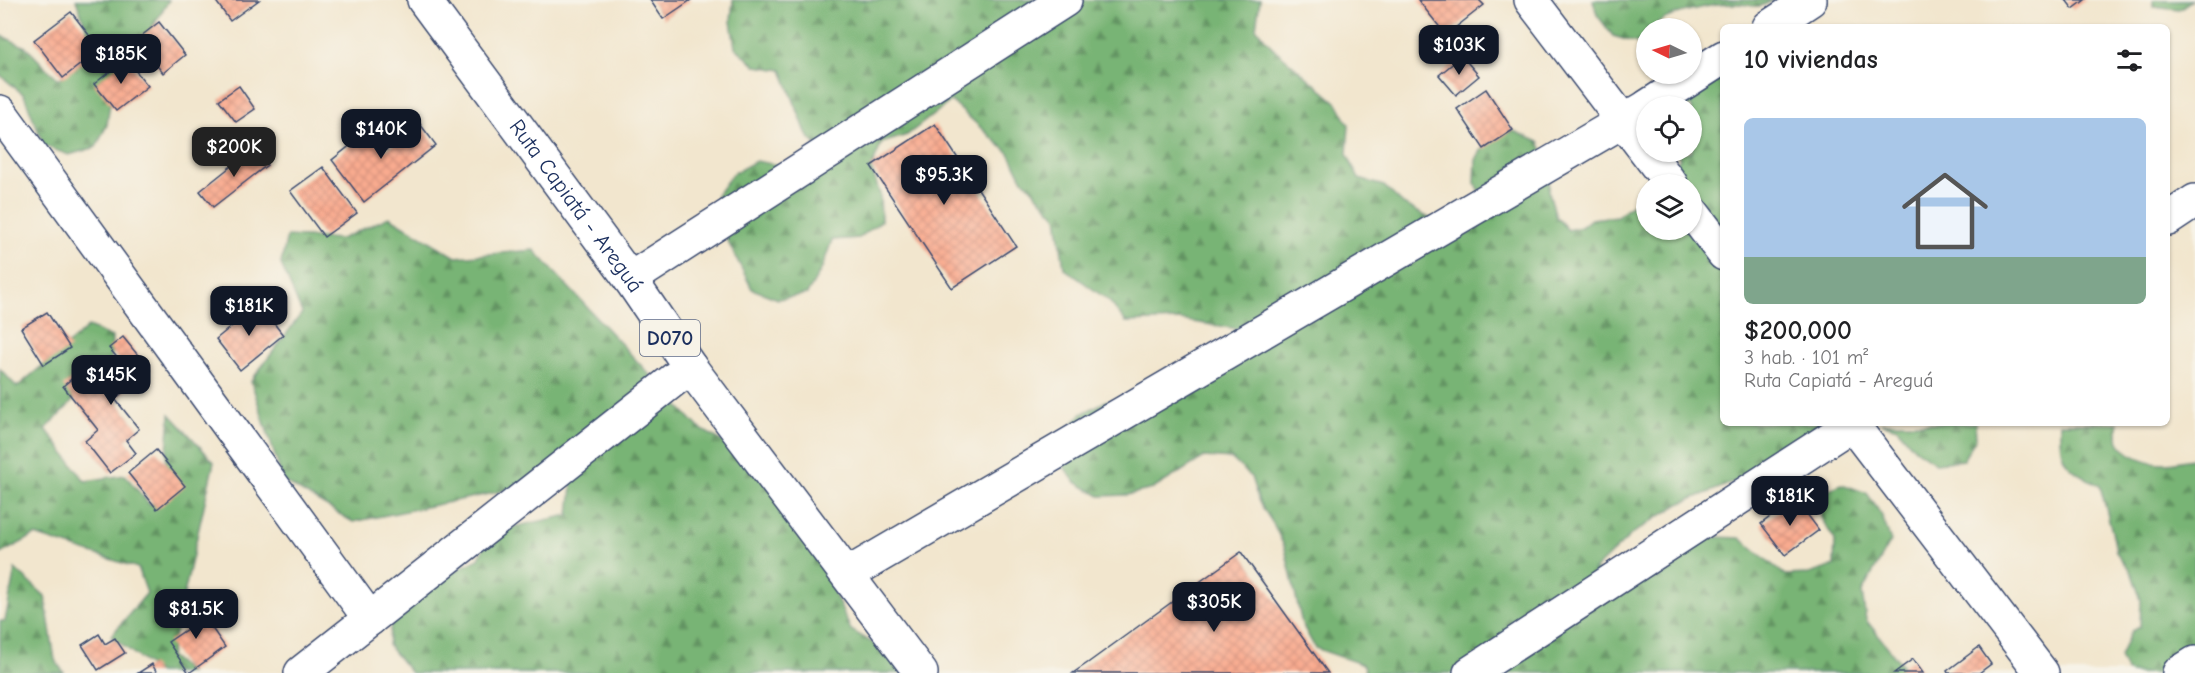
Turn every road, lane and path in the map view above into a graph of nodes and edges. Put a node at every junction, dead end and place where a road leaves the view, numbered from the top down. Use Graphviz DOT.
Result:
graph roads {
  1 [pos="424,0"];
  2 [pos="1065,0"];
  3 [pos="1531,0"];
  4 [pos="1810,0"];
  5 [pos="1774,24"];
  6 [pos="1720,60"];
  7 [pos="1664,96"];
  8 [pos="1636,108"];
  9 [pos="0,112"];
  10 [pos="1636,114"];
  11 [pos="2195,201"];
  12 [pos="2170,218"];
  13 [pos="1702,225"];
  14 [pos="1720,249"];
  15 [pos="630,279"];
  16 [pos="690,367"];
  17 [pos="1848,426"];
  18 [pos="1855,426"];
  19 [pos="848,574"];
  20 [pos="370,619"];
  21 [pos="2195,663"];
  22 [pos="301,673"];
  23 [pos="921,673"];
  24 [pos="1470,673"];
  25 [pos="2042,673"];
  26 [pos="2180,673"];
  1 -- 15 [label="main road, Ruta Capiatá - Areguá / D070"];
  2 -- 15 [label="main road"];
  3 -- 8 [label="main road"];
  4 -- 5 [label="main road"];
  6 -- 7 [label="main road"];
  9 -- 20 [label="main road"];
  10 -- 19 [label="main road"];
  11 -- 12 [label="main road"];
  13 -- 14 [label="main road"];
  15 -- 16 [label="main road, Ruta Capiatá - Areguá / D070"];
  16 -- 19 [label="main road, Ruta Capiatá - Areguá / D070"];
  16 -- 20 [label="main road"];
  17 -- 24 [label="main road"];
  18 -- 25 [label="main road"];
  19 -- 23 [label="main road, Ruta Capiatá - Areguá / D070"];
  20 -- 22 [label="main road"];
  21 -- 26 [label="main road"];
}
